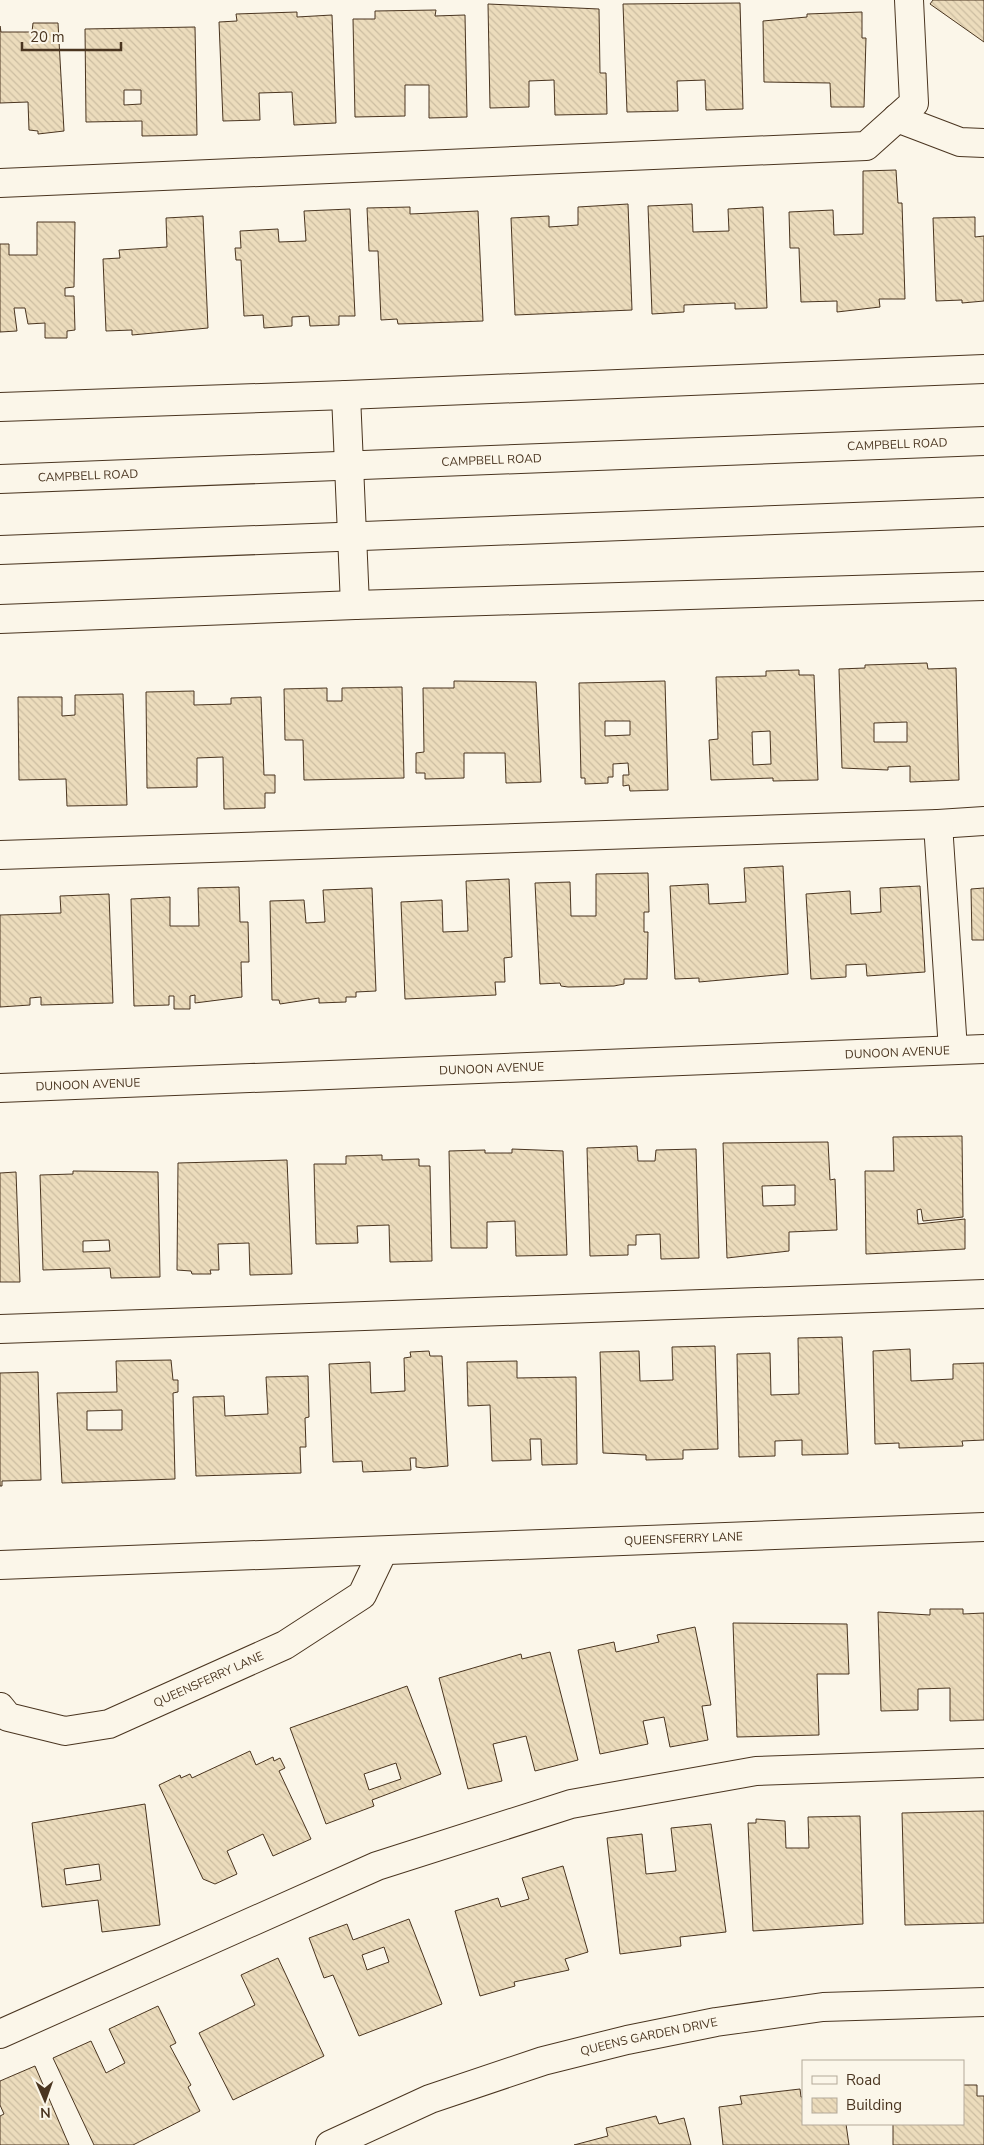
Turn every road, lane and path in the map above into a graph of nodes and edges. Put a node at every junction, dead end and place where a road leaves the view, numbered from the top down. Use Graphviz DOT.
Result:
graph roads {
  1 [pos="908,0"];
  2 [pos="897,118"];
  3 [pos="984,143"];
  4 [pos="0,183"];
  5 [pos="984,369"];
  6 [pos="346,396"];
  7 [pos="0,407"];
  8 [pos="984,442"];
  9 [pos="349,466"];
  10 [pos="0,479"];
  11 [pos="984,512"];
  12 [pos="351,536"];
  13 [pos="0,550"];
  14 [pos="984,586"];
  15 [pos="355,606"];
  16 [pos="0,620"];
  17 [pos="984,821"];
  18 [pos="938,824"];
  19 [pos="0,855"];
  20 [pos="984,1049"];
  21 [pos="953,1050"];
  22 [pos="0,1088"];
  23 [pos="984,1294"];
  24 [pos="0,1329"];
  25 [pos="984,1527"];
  26 [pos="383,1550"];
  27 [pos="0,1565"];
  28 [pos="0,1707"];
  29 [pos="984,1763"];
  30 [pos="984,2002"];
  31 [pos="0,2034"];
  32 [pos="330,2145"];
  1 -- 2 [label="street"];
  2 -- 3 [label="street"];
  2 -- 4 [label="street"];
  5 -- 6 [label="street"];
  6 -- 7 [label="street"];
  6 -- 9 [label="street"];
  8 -- 9 [label="street, CAMPBELL ROAD"];
  9 -- 10 [label="street, CAMPBELL ROAD"];
  9 -- 12 [label="street"];
  11 -- 12 [label="street"];
  12 -- 13 [label="street"];
  12 -- 15 [label="street"];
  14 -- 15 [label="street"];
  15 -- 16 [label="street"];
  17 -- 18 [label="street"];
  18 -- 19 [label="street"];
  18 -- 21 [label="street"];
  20 -- 21 [label="street, DUNOON AVENUE"];
  21 -- 22 [label="street, DUNOON AVENUE"];
  23 -- 24 [label="street"];
  25 -- 26 [label="street, QUEENSFERRY LANE"];
  26 -- 27 [label="street, QUEENSFERRY LANE"];
  26 -- 28 [label="street, QUEENSFERRY LANE"];
  29 -- 31 [label="street"];
  30 -- 32 [label="street, QUEENS GARDEN DRIVE"];
}
